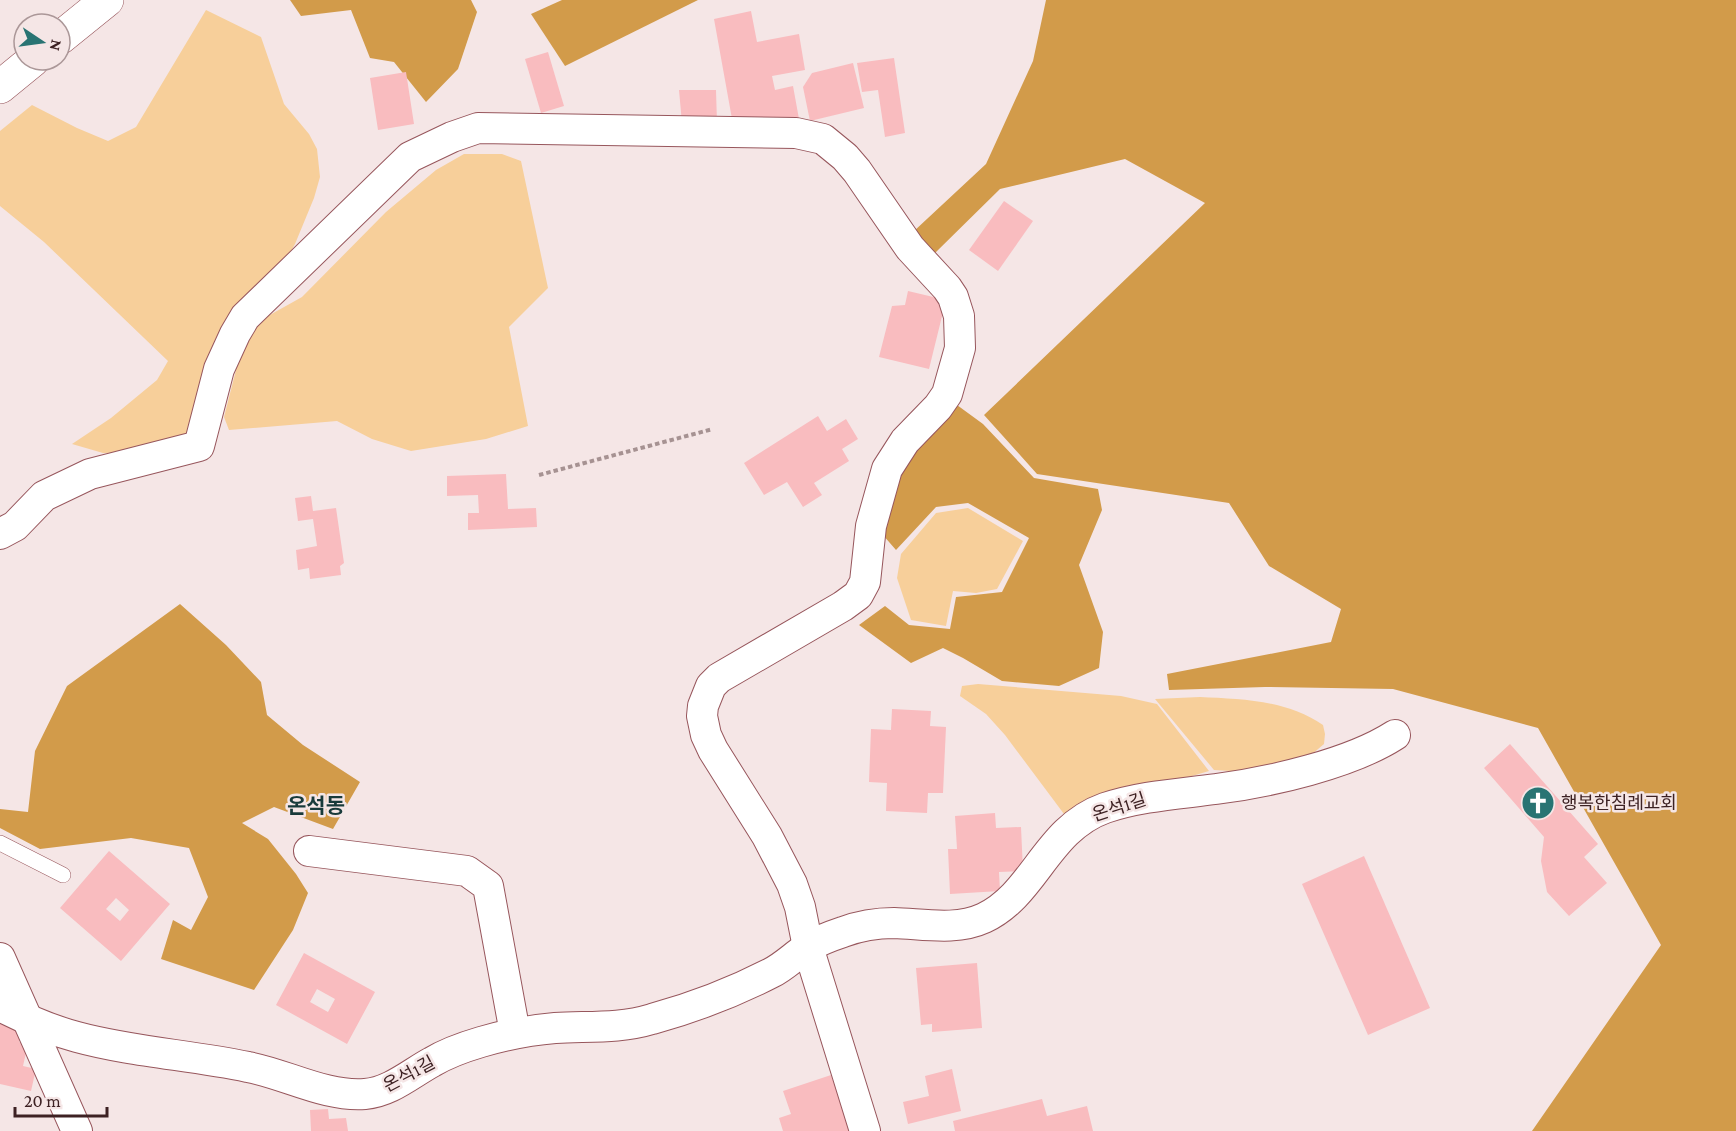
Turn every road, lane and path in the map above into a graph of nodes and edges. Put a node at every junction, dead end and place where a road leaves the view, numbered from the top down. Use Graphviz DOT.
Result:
graph roads {
  1 [pos="108,0"];
  2 [pos="72,28"];
  3 [pos="18,72"];
  4 [pos="0,87"];
  5 [pos="713,429"];
  6 [pos="539,476"];
  7 [pos="0,534"];
  8 [pos="1395,735"];
  9 [pos="0,843"];
  10 [pos="309,852"];
  11 [pos="63,875"];
  12 [pos="807,947"];
  13 [pos="0,958"];
  14 [pos="0,1006"];
  15 [pos="27,1020"];
  16 [pos="515,1034"];
  17 [pos="77,1131"];
  18 [pos="865,1131"];
  1 -- 2 [label="street"];
  3 -- 4 [label="street"];
  5 -- 6 [label="path"];
  7 -- 12 [label="street"];
  8 -- 12 [label="street, 온석1길"];
  9 -- 11 [label="lane"];
  10 -- 16 [label="street"];
  12 -- 16 [label="street, 온석1길"];
  12 -- 18 [label="street"];
  13 -- 15 [label="street"];
  14 -- 15 [label="street, 온석1길"];
  15 -- 16 [label="street, 온석1길"];
  15 -- 17 [label="street"];
}
